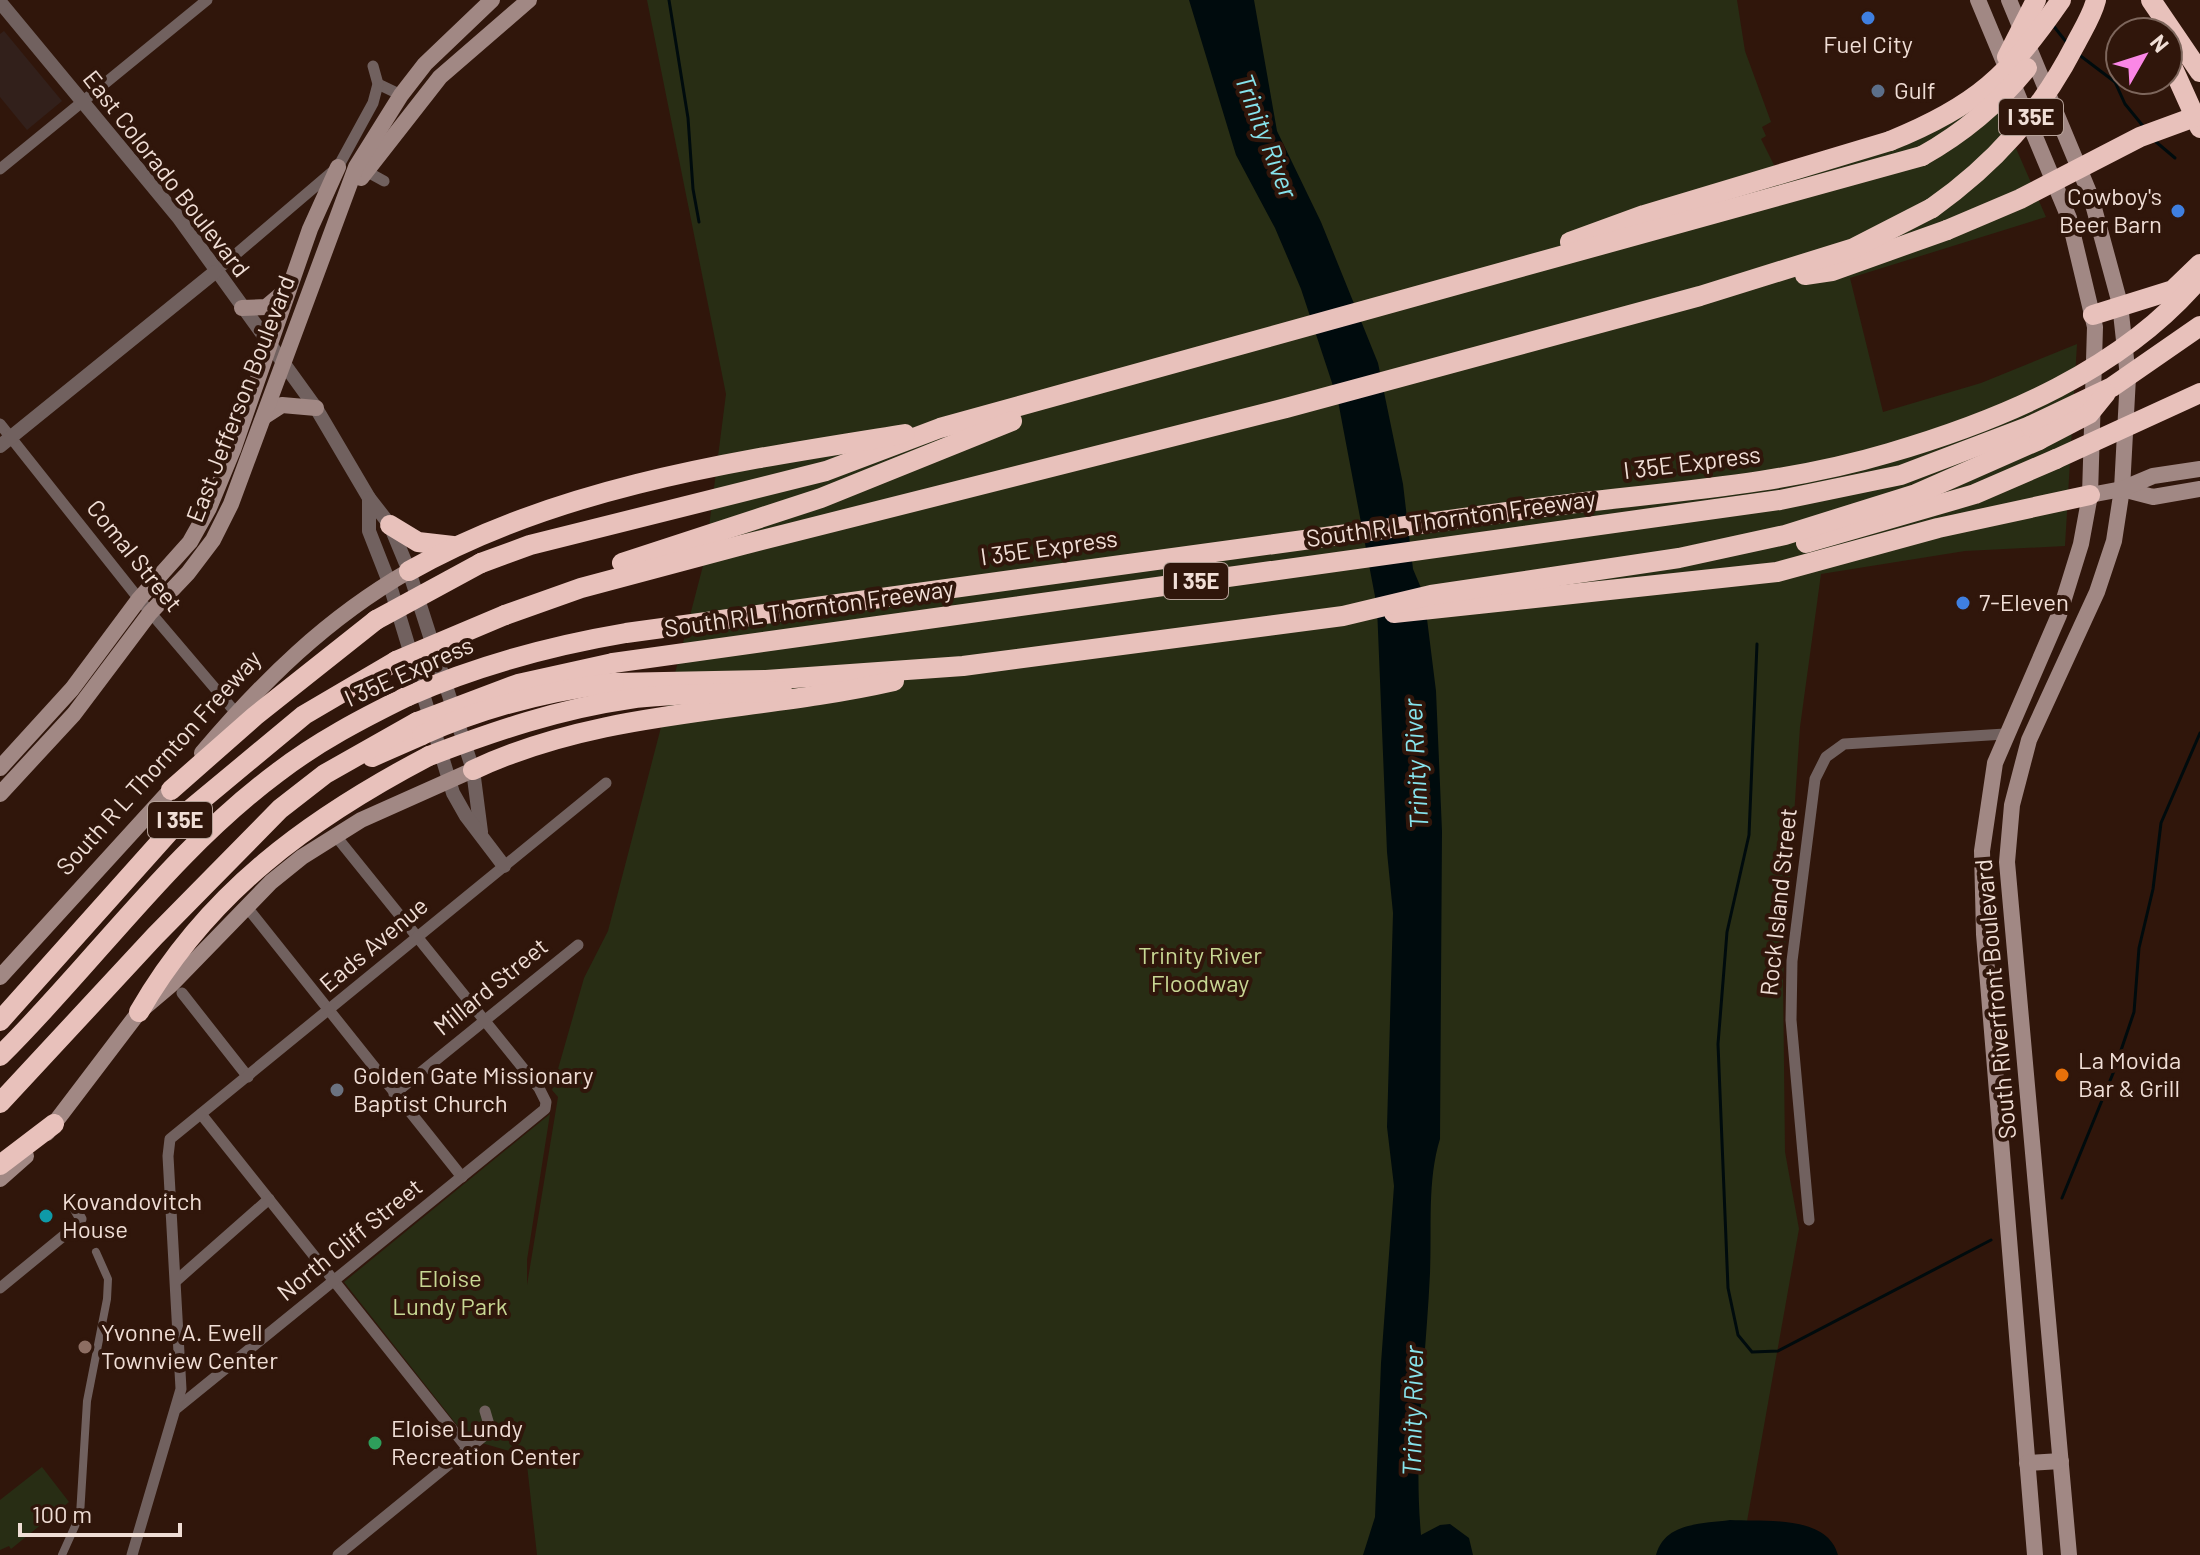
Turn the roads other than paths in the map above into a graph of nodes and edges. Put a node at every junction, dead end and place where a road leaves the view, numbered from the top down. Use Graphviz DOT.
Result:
graph roads {
  1 [pos="207,0"];
  2 [pos="493,0"];
  3 [pos="529,0"];
  4 [pos="1978,0"];
  5 [pos="2009,0"];
  6 [pos="2036,0"];
  7 [pos="2061,0"];
  8 [pos="2096,0"];
  9 [pos="2151,0"];
  10 [pos="0,2"];
  11 [pos="508,17"];
  12 [pos="1998,49"];
  13 [pos="373,66"];
  14 [pos="2200,72"];
  15 [pos="378,84"];
  16 [pos="2184,92"];
  17 [pos="401,95"];
  18 [pos="84,101"];
  19 [pos="2200,115"];
  20 [pos="2200,128"];
  21 [pos="2071,146"];
  22 [pos="338,167"];
  23 [pos="0,169"];
  24 [pos="361,169"];
  25 [pos="1880,170"];
  26 [pos="384,181"];
  27 [pos="2073,231"];
  28 [pos="2105,243"];
  29 [pos="2200,264"];
  30 [pos="1509,268"];
  31 [pos="215,272"];
  32 [pos="2200,278"];
  33 [pos="1734,286"];
  34 [pos="289,287"];
  35 [pos="2120,304"];
  36 [pos="242,308"];
  37 [pos="2093,315"];
  38 [pos="2200,326"];
  39 [pos="269,343"];
  40 [pos="1246,343"];
  41 [pos="284,362"];
  42 [pos="2200,393"];
  43 [pos="316,408"];
  44 [pos="263,418"];
  45 [pos="0,424"];
  46 [pos="940,428"];
  47 [pos="2035,433"];
  48 [pos="5,441"];
  49 [pos="2200,469"];
  50 [pos="2122,489"];
  51 [pos="2200,489"];
  52 [pos="2090,495"];
  53 [pos="369,498"];
  54 [pos="390,525"];
  55 [pos="1819,533"];
  56 [pos="453,546"];
  57 [pos="628,568"];
  58 [pos="409,571"];
  59 [pos="389,582"];
  60 [pos="139,599"];
  61 [pos="150,613"];
  62 [pos="2059,615"];
  63 [pos="1343,616"];
  64 [pos="2082,626"];
  65 [pos="963,666"];
  66 [pos="885,684"];
  67 [pos="236,713"];
  68 [pos="420,729"];
  69 [pos="2005,734"];
  70 [pos="2029,740"];
  71 [pos="473,770"];
  72 [pos="3,779"];
  73 [pos="450,781"];
  74 [pos="606,783"];
  75 [pos="171,790"];
  76 [pos="481,832"];
  77 [pos="335,835"];
  78 [pos="504,866"];
  79 [pos="246,906"];
  80 [pos="416,939"];
  81 [pos="578,945"];
  82 [pos="0,977"];
  83 [pos="182,993"];
  84 [pos="330,1011"];
  85 [pos="139,1012"];
  86 [pos="0,1021"];
  87 [pos="485,1023"];
  88 [pos="0,1056"];
  89 [pos="248,1077"];
  90 [pos="394,1094"];
  91 [pos="0,1103"];
  92 [pos="201,1114"];
  93 [pos="54,1124"];
  94 [pos="2030,1129"];
  95 [pos="2001,1132"];
  96 [pos="0,1165"];
  97 [pos="462,1177"];
  98 [pos="0,1179"];
  99 [pos="269,1199"];
  100 [pos="73,1205"];
  101 [pos="1809,1220"];
  102 [pos="96,1252"];
  103 [pos="177,1280"];
  104 [pos="334,1282"];
  105 [pos="0,1288"];
  106 [pos="177,1408"];
  107 [pos="485,1411"];
  108 [pos="468,1449"];
  109 [pos="2061,1461"];
  110 [pos="2027,1463"];
  111 [pos="62,1555"];
  112 [pos="132,1555"];
  113 [pos="338,1555"];
  114 [pos="2035,1555"];
  115 [pos="2069,1555"];
  1 -- 18 [label="street"];
  2 -- 11 [label="street"];
  2 -- 17 [label="main road"];
  3 -- 11 [label="main road"];
  4 -- 12 [label="main road, South Riverfront Boulevard"];
  5 -- 21 [label="main road, South Riverfront Boulevard"];
  6 -- 25 [label="highway, bridge"];
  7 -- 25 [label="highway, bridge"];
  7 -- 30 [label="highway, bridge"];
  8 -- 33 [label="highway, I 35E, bridge"];
  9 -- 14 [label="highway"];
  10 -- 18 [label="street, East Colorado Boulevard"];
  11 -- 24 [label="main road"];
  12 -- 21 [label="main road"];
  12 -- 27 [label="main road, South Riverfront Boulevard"];
  13 -- 15 [label="street"];
  15 -- 17 [label="street"];
  15 -- 22 [label="street"];
  16 -- 20 [label="highway"];
  17 -- 24 [label="main road"];
  18 -- 23 [label="street"];
  18 -- 31 [label="street, East Colorado Boulevard"];
  19 -- 33 [label="highway, bridge"];
  21 -- 28 [label="main road, South Riverfront Boulevard"];
  22 -- 24 [label="street"];
  22 -- 31 [label="street"];
  22 -- 34 [label="main road, East Jefferson Boulevard"];
  24 -- 26 [label="street"];
  24 -- 41 [label="main road, East Jefferson Boulevard"];
  25 -- 30 [label="highway"];
  27 -- 28 [label="main road"];
  27 -- 37 [label="main road, South Riverfront Boulevard"];
  28 -- 35 [label="main road, South Riverfront Boulevard"];
  29 -- 35 [label="highway"];
  30 -- 40 [label="highway"];
  31 -- 36 [label="street, East Colorado Boulevard"];
  31 -- 48 [label="street"];
  32 -- 88 [label="highway, I 35E Express, bridge"];
  33 -- 57 [label="highway, I 35E"];
  34 -- 36 [label="main road"];
  34 -- 39 [label="main road, East Jefferson Boulevard"];
  35 -- 37 [label="highway"];
  35 -- 50 [label="main road, South Riverfront Boulevard"];
  36 -- 39 [label="street, East Colorado Boulevard"];
  37 -- 52 [label="main road, South Riverfront Boulevard"];
  38 -- 47 [label="highway, I 35E, bridge"];
  39 -- 41 [label="street, East Colorado Boulevard"];
  39 -- 60 [label="main road, East Jefferson Boulevard"];
  40 -- 46 [label="highway"];
  40 -- 57 [label="highway"];
  41 -- 43 [label="street, East Colorado Boulevard"];
  41 -- 44 [label="main road, East Jefferson Boulevard"];
  42 -- 55 [label="highway, bridge"];
  43 -- 44 [label="main road"];
  43 -- 53 [label="street, East Colorado Boulevard"];
  44 -- 61 [label="main road, East Jefferson Boulevard"];
  45 -- 48 [label="street, Comal Street"];
  46 -- 56 [label="highway"];
  46 -- 75 [label="highway, bridge"];
  47 -- 55 [label="highway"];
  47 -- 68 [label="highway, South R L Thornton Freeway / I 35E, bridge"];
  48 -- 60 [label="street, Comal Street"];
  49 -- 50 [label="main road"];
  50 -- 51 [label="main road"];
  50 -- 52 [label="main road"];
  50 -- 64 [label="main road, South Riverfront Boulevard"];
  52 -- 62 [label="main road, South Riverfront Boulevard"];
  52 -- 63 [label="highway"];
  53 -- 54 [label="street, East Colorado Boulevard"];
  53 -- 59 [label="street, East Colorado Boulevard"];
  54 -- 56 [label="highway"];
  54 -- 58 [label="street, East Colorado Boulevard"];
  55 -- 63 [label="highway"];
  56 -- 58 [label="highway"];
  57 -- 86 [label="highway, I 35E, bridge"];
  58 -- 59 [label="main road, South R L Thornton Freeway"];
  58 -- 71 [label="street, East Colorado Boulevard"];
  59 -- 67 [label="main road, South R L Thornton Freeway"];
  59 -- 73 [label="street, East Colorado Boulevard"];
  60 -- 61 [label="street, Comal Street"];
  60 -- 72 [label="main road, East Jefferson Boulevard"];
  61 -- 67 [label="street, Comal Street"];
  61 -- 72 [label="main road, East Jefferson Boulevard"];
  62 -- 64 [label="main road"];
  62 -- 69 [label="main road, South Riverfront Boulevard"];
  63 -- 65 [label="highway"];
  64 -- 70 [label="main road, South Riverfront Boulevard"];
  65 -- 66 [label="highway"];
  65 -- 68 [label="highway, bridge"];
  66 -- 71 [label="highway"];
  66 -- 85 [label="highway, bridge"];
  67 -- 75 [label="main road, South R L Thornton Freeway"];
  68 -- 91 [label="highway, I 35E"];
  69 -- 70 [label="main road"];
  69 -- 95 [label="main road, South Riverfront Boulevard"];
  69 -- 101 [label="street, Rock Island Street"];
  70 -- 94 [label="main road, South Riverfront Boulevard"];
  71 -- 73 [label="main road"];
  71 -- 76 [label="street, East Colorado Boulevard"];
  73 -- 76 [label="street, East Colorado Boulevard"];
  73 -- 77 [label="main road"];
  74 -- 78 [label="street, Eads Avenue"];
  75 -- 82 [label="main road, South R L Thornton Freeway"];
  76 -- 78 [label="street, East Colorado Boulevard"];
  77 -- 79 [label="main road"];
  77 -- 80 [label="street"];
  78 -- 80 [label="street, Eads Avenue"];
  79 -- 84 [label="street"];
  79 -- 85 [label="main road"];
  80 -- 84 [label="street, Eads Avenue"];
  80 -- 87 [label="street"];
  81 -- 87 [label="street, Millard Street"];
  83 -- 89 [label="street"];
  84 -- 89 [label="street, Eads Avenue"];
  84 -- 90 [label="street"];
  85 -- 93 [label="main road"];
  87 -- 90 [label="street, Millard Street"];
  87 -- 97 [label="street, North Cliff Street"];
  89 -- 92 [label="street, Eads Avenue"];
  90 -- 97 [label="street"];
  92 -- 99 [label="street"];
  92 -- 103 [label="street, Eads Avenue"];
  93 -- 96 [label="highway"];
  93 -- 98 [label="main road"];
  94 -- 95 [label="main road"];
  94 -- 109 [label="main road, South Riverfront Boulevard"];
  95 -- 110 [label="main road, South Riverfront Boulevard"];
  97 -- 104 [label="street, North Cliff Street"];
  99 -- 103 [label="street"];
  99 -- 104 [label="street"];
  100 -- 105 [label="street"];
  102 -- 111 [label="street"];
  103 -- 106 [label="street"];
  104 -- 106 [label="street, North Cliff Street"];
  104 -- 108 [label="street"];
  106 -- 112 [label="street"];
  107 -- 108 [label="street"];
  108 -- 113 [label="street"];
  109 -- 110 [label="main road"];
  109 -- 115 [label="main road, South Riverfront Boulevard"];
  110 -- 114 [label="main road, South Riverfront Boulevard"];
}
